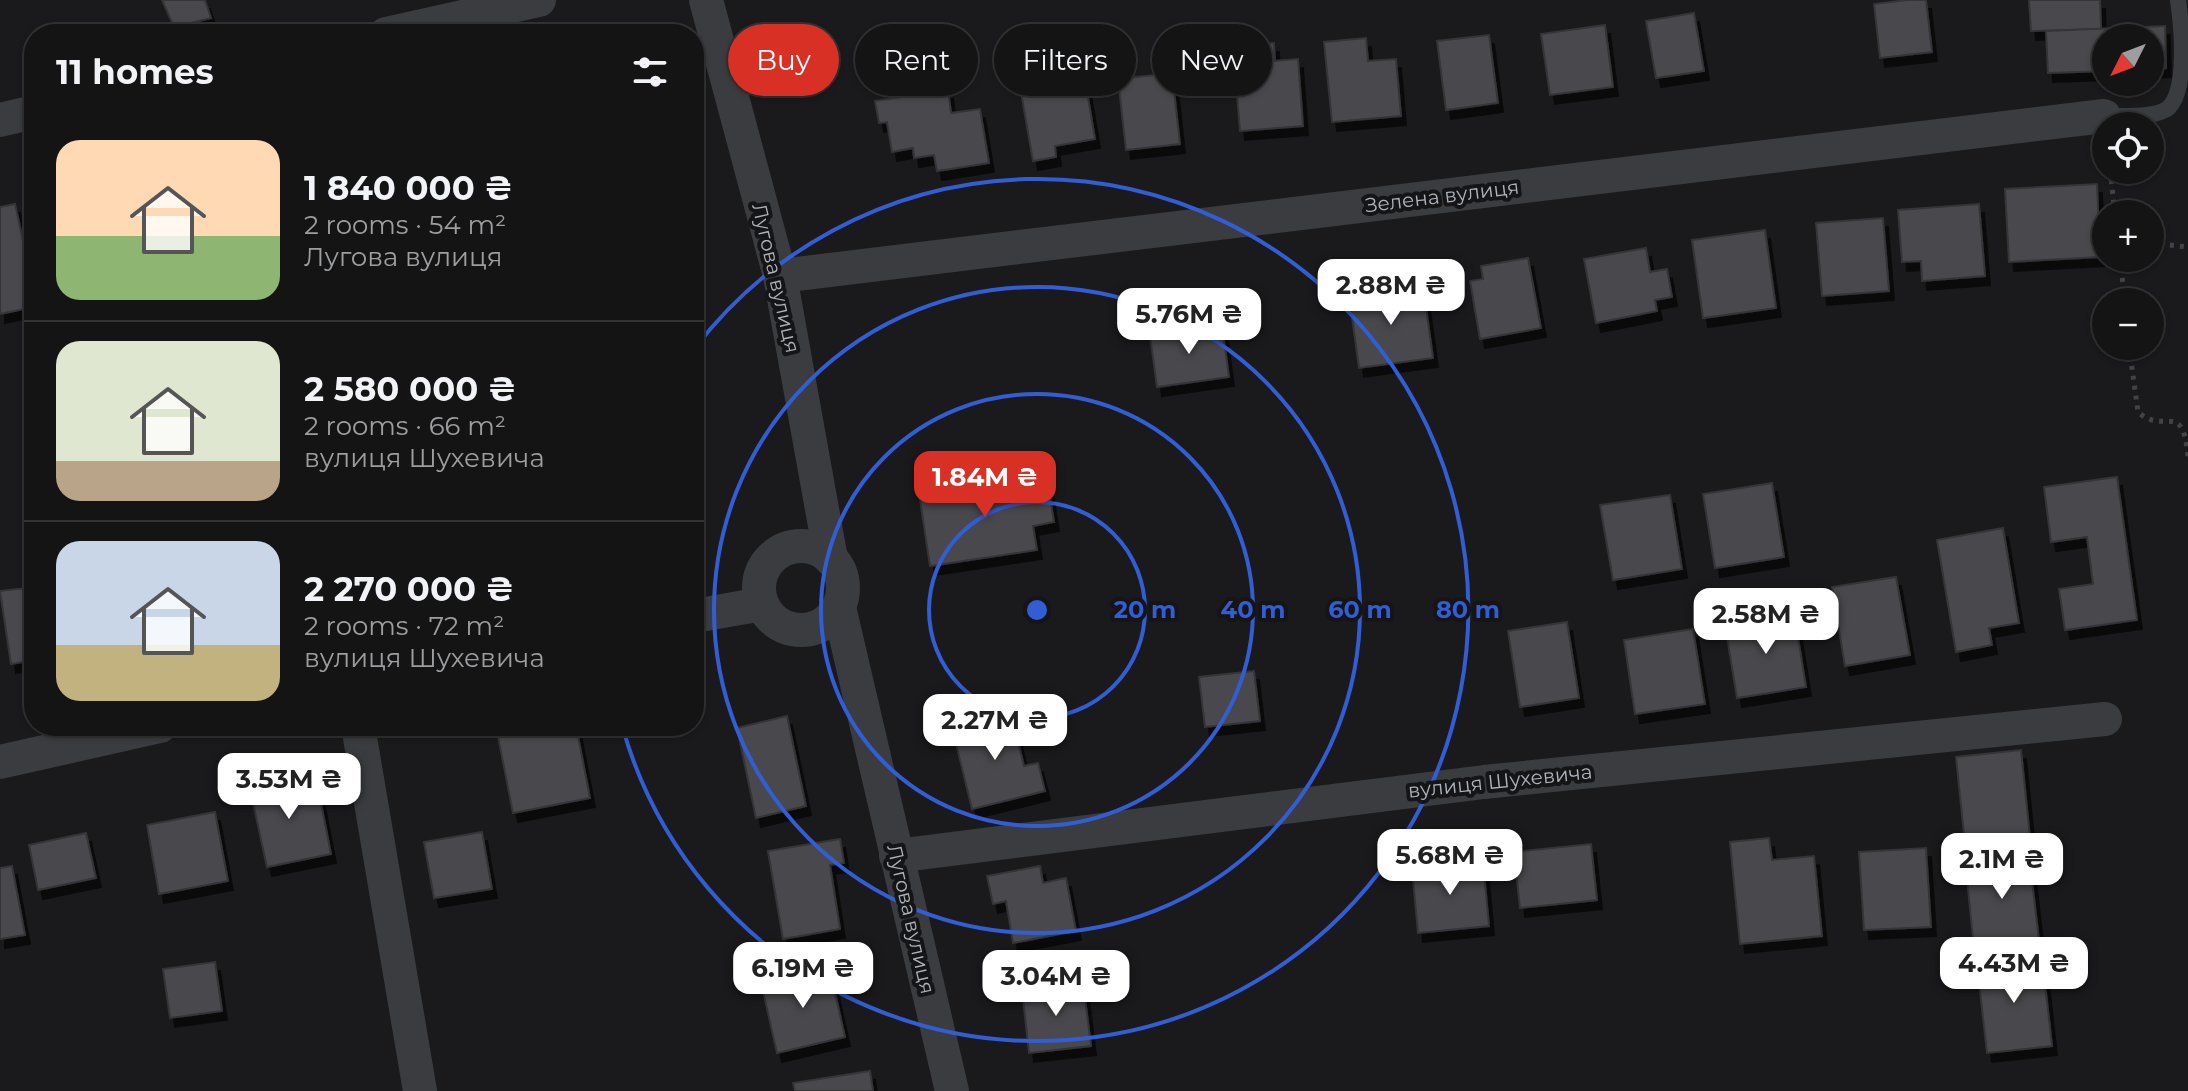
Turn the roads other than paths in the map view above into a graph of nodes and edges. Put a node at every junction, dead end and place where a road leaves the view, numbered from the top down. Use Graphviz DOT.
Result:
graph roads {
  1 [pos="539,0"];
  2 [pos="706,0"];
  3 [pos="2178,0"];
  4 [pos="431,24"];
  5 [pos="2158,112"];
  6 [pos="24,114"];
  7 [pos="2092,117"];
  8 [pos="0,120"];
  9 [pos="780,276"];
  10 [pos="831,559"];
  11 [pos="762,604"];
  12 [pos="839,607"];
  13 [pos="704,614"];
  14 [pos="2105,719"];
  15 [pos="116,736"];
  16 [pos="360,736"];
  17 [pos="0,762"];
  18 [pos="896,856"];
  19 [pos="420,1091"];
  20 [pos="952,1091"];
  1 -- 4 [label="street"];
  2 -- 9 [label="street, Лугова вулиця"];
  3 -- 5 [label="lane"];
  6 -- 8 [label="street"];
  7 -- 9 [label="street, Зелена вулиця"];
  9 -- 10 [label="street, Лугова вулиця"];
  10 -- 11 [label="street"];
  10 -- 12 [label="street"];
  11 -- 12 [label="street"];
  11 -- 13 [label="street"];
  12 -- 18 [label="street, Лугова вулиця"];
  14 -- 18 [label="street, вулиця Шухевича"];
  15 -- 17 [label="street"];
  16 -- 19 [label="street"];
  18 -- 20 [label="street, Лугова вулиця"];
}
